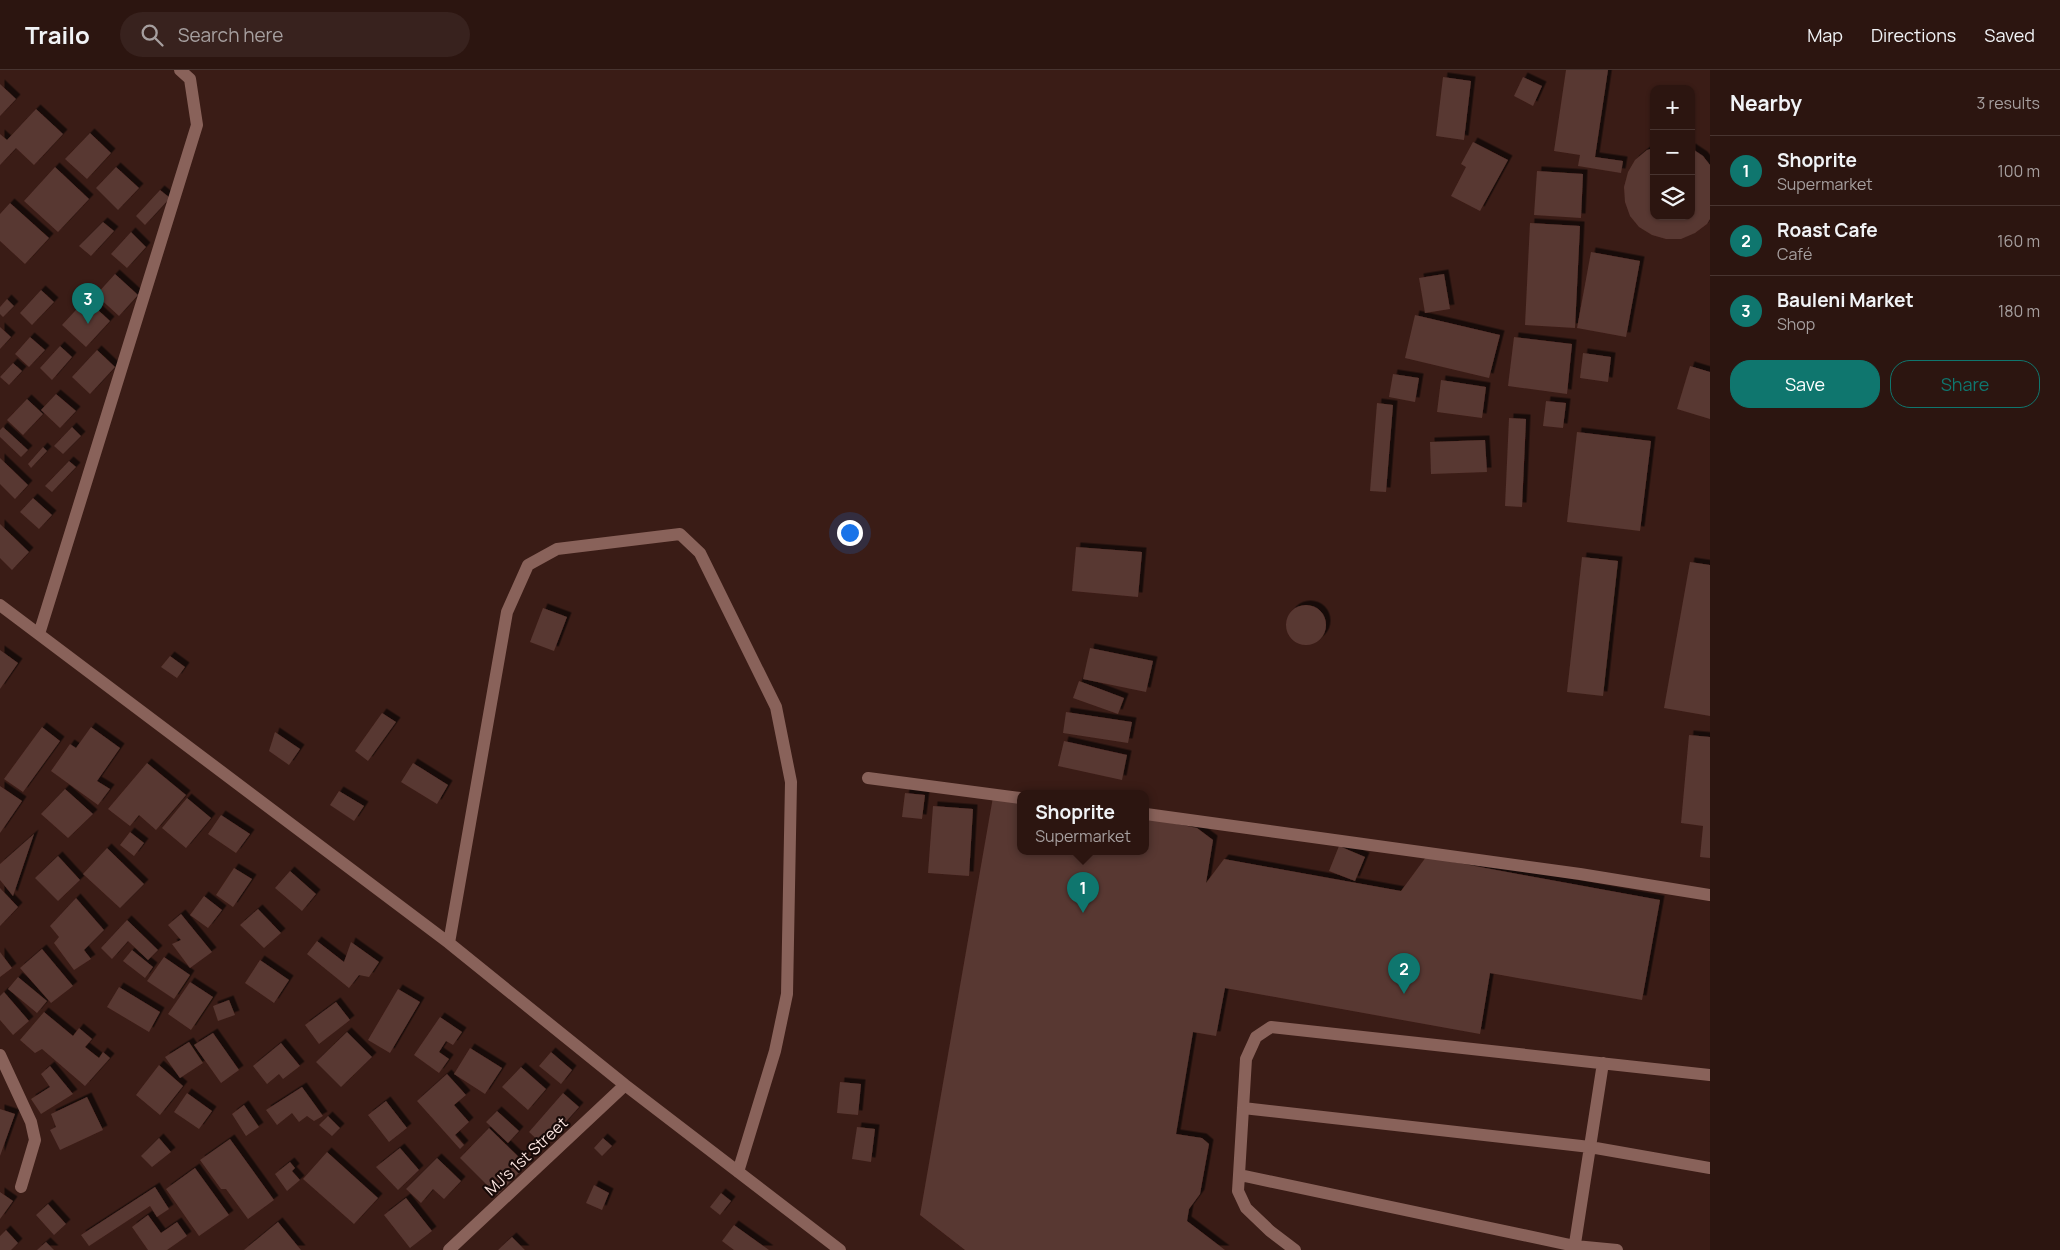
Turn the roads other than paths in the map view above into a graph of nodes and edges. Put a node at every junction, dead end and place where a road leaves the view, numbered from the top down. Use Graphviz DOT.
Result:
graph roads {
  1 [pos="187,73"];
  2 [pos="0,605"];
  3 [pos="39,634"];
  4 [pos="868,778"];
  5 [pos="1017,798"];
  6 [pos="1149,814"];
  7 [pos="1710,895"];
  8 [pos="449,943"];
  9 [pos="0,1055"];
  10 [pos="1602,1063"];
  11 [pos="1710,1075"];
  12 [pos="625,1084"];
  13 [pos="1244,1108"];
  14 [pos="1590,1147"];
  15 [pos="1710,1168"];
  16 [pos="738,1172"];
  17 [pos="1240,1175"];
  18 [pos="21,1187"];
  19 [pos="834,1248"];
  20 [pos="1575,1248"];
  21 [pos="449,1250"];
  22 [pos="1296,1250"];
  23 [pos="1617,1250"];
  1 -- 3 [label="street"];
  2 -- 3 [label="street"];
  3 -- 8 [label="street"];
  4 -- 5 [label="street"];
  6 -- 7 [label="street"];
  8 -- 12 [label="street"];
  8 -- 16 [label="street"];
  9 -- 18 [label="street"];
  10 -- 11 [label="street"];
  10 -- 13 [label="street"];
  10 -- 14 [label="street"];
  12 -- 16 [label="street"];
  12 -- 21 [label="street, MJ’s 1st Street"];
  13 -- 14 [label="street"];
  13 -- 17 [label="street"];
  14 -- 15 [label="street"];
  14 -- 20 [label="street"];
  16 -- 19 [label="street"];
  17 -- 20 [label="street"];
  17 -- 22 [label="street"];
  20 -- 23 [label="street"];
}
